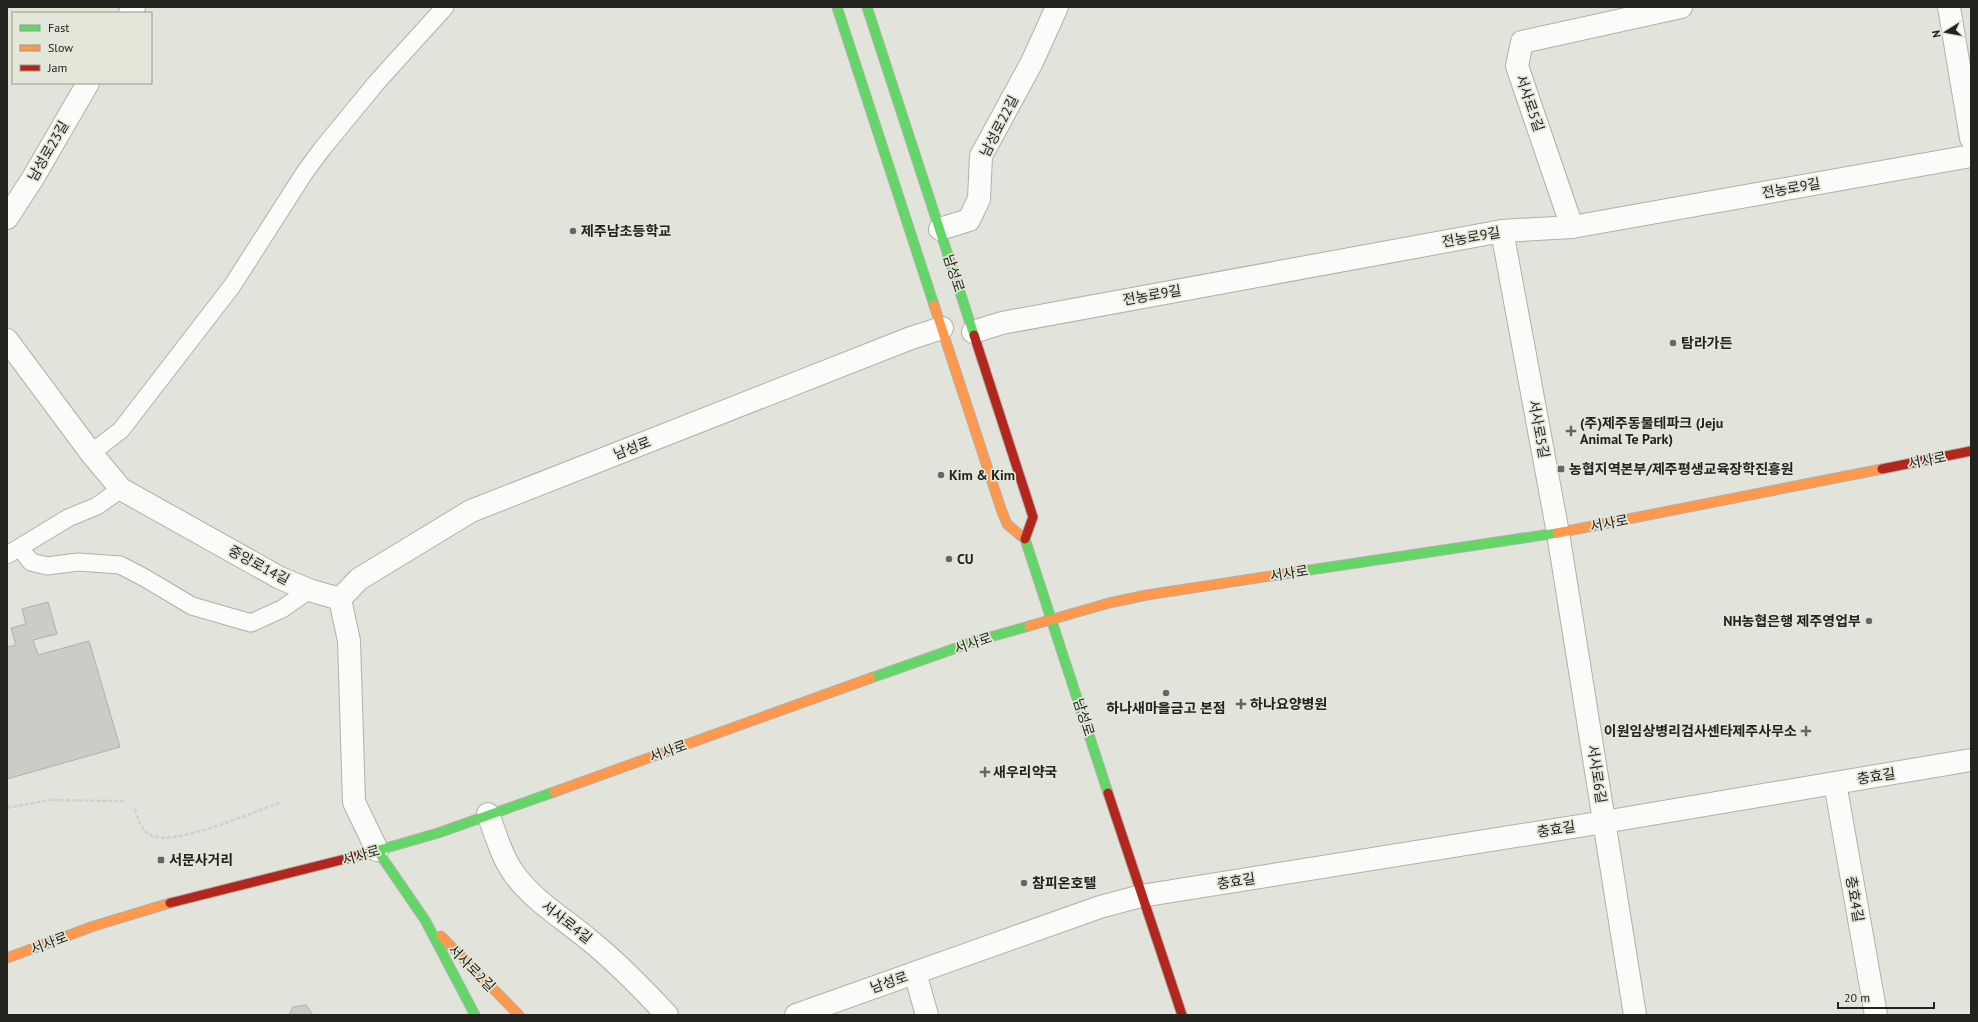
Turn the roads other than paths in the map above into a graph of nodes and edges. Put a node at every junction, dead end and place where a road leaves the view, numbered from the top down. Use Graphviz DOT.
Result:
graph roads {
  1 [pos="445,7"];
  2 [pos="837,7"];
  3 [pos="867,7"];
  4 [pos="1057,7"];
  5 [pos="1681,7"];
  6 [pos="1949,7"];
  7 [pos="87,84"];
  8 [pos="1971,138"];
  9 [pos="1971,156"];
  10 [pos="7,218"];
  11 [pos="1572,227"];
  12 [pos="940,230"];
  13 [pos="1502,231"];
  14 [pos="942,328"];
  15 [pos="973,332"];
  16 [pos="7,340"];
  17 [pos="1971,451"];
  18 [pos="91,453"];
  19 [pos="121,489"];
  20 [pos="1558,533"];
  21 [pos="1025,539"];
  22 [pos="14,552"];
  23 [pos="309,590"];
  24 [pos="340,599"];
  25 [pos="1052,619"];
  26 [pos="1971,760"];
  27 [pos="1835,783"];
  28 [pos="488,814"];
  29 [pos="1604,822"];
  30 [pos="377,850"];
  31 [pos="1141,896"];
  32 [pos="425,920"];
  33 [pos="7,958"];
  34 [pos="915,973"];
  35 [pos="475,1015"];
  36 [pos="520,1015"];
  37 [pos="667,1015"];
  38 [pos="796,1015"];
  39 [pos="927,1015"];
  40 [pos="1182,1015"];
  41 [pos="1635,1015"];
  42 [pos="1876,1015"];
  1 -- 18 [label="lane"];
  2 -- 14 [label="street, 남성로"];
  3 -- 12 [label="street, 남성로"];
  4 -- 12 [label="street, 남성로22길"];
  5 -- 11 [label="street, 서사로5길"];
  6 -- 8 [label="street"];
  7 -- 10 [label="street, 남성로23길"];
  9 -- 11 [label="street, 전농로9길"];
  11 -- 13 [label="street, 전농로9길"];
  12 -- 15 [label="street, 남성로"];
  13 -- 15 [label="street, 전농로9길"];
  13 -- 20 [label="street, 서사로5길"];
  14 -- 21 [label="street, 남성로"];
  14 -- 24 [label="street, 남성로"];
  15 -- 21 [label="street, 남성로"];
  16 -- 18 [label="street, 중앙로14길"];
  17 -- 20 [label="street, 서사로"];
  18 -- 19 [label="street, 중앙로14길"];
  19 -- 22 [label="lane"];
  19 -- 23 [label="street, 중앙로14길"];
  20 -- 25 [label="street, 서사로"];
  20 -- 29 [label="street, 서사로6길"];
  21 -- 25 [label="street, 남성로"];
  22 -- 23 [label="lane"];
  23 -- 24 [label="street, 중앙로14길"];
  24 -- 30 [label="street"];
  25 -- 28 [label="street, 서사로"];
  25 -- 31 [label="street, 남성로"];
  26 -- 27 [label="street, 충효길"];
  27 -- 29 [label="street, 충효길"];
  27 -- 42 [label="street, 충효4길"];
  28 -- 30 [label="street, 서사로"];
  28 -- 37 [label="street, 서사로4길"];
  29 -- 31 [label="street, 충효길"];
  29 -- 41 [label="street, 서사로6길"];
  30 -- 32 [label="street, 서사로2길"];
  30 -- 33 [label="street, 서사로"];
  31 -- 34 [label="street, 남성로"];
  31 -- 40 [label="street, 남성로"];
  32 -- 35 [label="street, 서사로2길"];
  32 -- 36 [label="street, 서사로2길"];
  34 -- 38 [label="street, 남성로"];
  34 -- 39 [label="street"];
}
